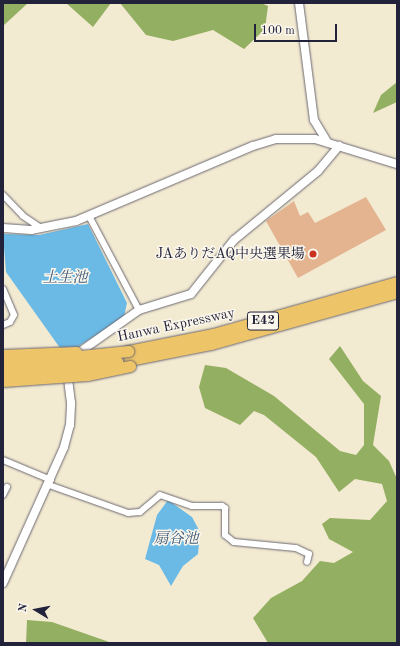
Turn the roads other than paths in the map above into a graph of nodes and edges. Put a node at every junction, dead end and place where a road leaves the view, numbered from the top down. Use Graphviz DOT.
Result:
graph roads {
  1 [pos="300,3"];
  2 [pos="327,142"];
  3 [pos="339,146"];
  4 [pos="397,164"];
  5 [pos="3,195"];
  6 [pos="89,216"];
  7 [pos="3,228"];
  8 [pos="41,228"];
  9 [pos="397,282"];
  10 [pos="3,289"];
  11 [pos="397,292"];
  12 [pos="139,310"];
  13 [pos="3,325"];
  14 [pos="3,350"];
  15 [pos="3,355"];
  16 [pos="128,356"];
  17 [pos="3,364"];
  18 [pos="3,372"];
  19 [pos="3,381"];
  20 [pos="66,382"];
  21 [pos="45,384"];
  22 [pos="3,385"];
  23 [pos="3,460"];
  24 [pos="50,482"];
  25 [pos="7,487"];
  26 [pos="3,495"];
  27 [pos="307,562"];
  28 [pos="5,571"];
  29 [pos="3,583"];
  1 -- 2 [label="street"];
  2 -- 3 [label="street"];
  2 -- 6 [label="street"];
  3 -- 4 [label="street"];
  3 -- 12 [label="street"];
  5 -- 8 [label="street"];
  6 -- 8 [label="street"];
  6 -- 12 [label="street"];
  7 -- 8 [label="street"];
  9 -- 16 [label="highway, Hanwa Expressway / E42"];
  10 -- 13 [label="street"];
  11 -- 16 [label="highway, Hanwa Expressway / E42"];
  12 -- 20 [label="street"];
  14 -- 21 [label="street"];
  15 -- 16 [label="highway, bridge"];
  16 -- 17 [label="highway, Hanwa Expressway / E42, bridge"];
  16 -- 18 [label="highway, Hanwa Expressway / E42, bridge"];
  16 -- 19 [label="highway, bridge"];
  20 -- 21 [label="street"];
  20 -- 24 [label="street"];
  21 -- 22 [label="street"];
  23 -- 24 [label="street"];
  24 -- 27 [label="street"];
  24 -- 28 [label="street"];
  25 -- 26 [label="street"];
  28 -- 29 [label="street"];
}
